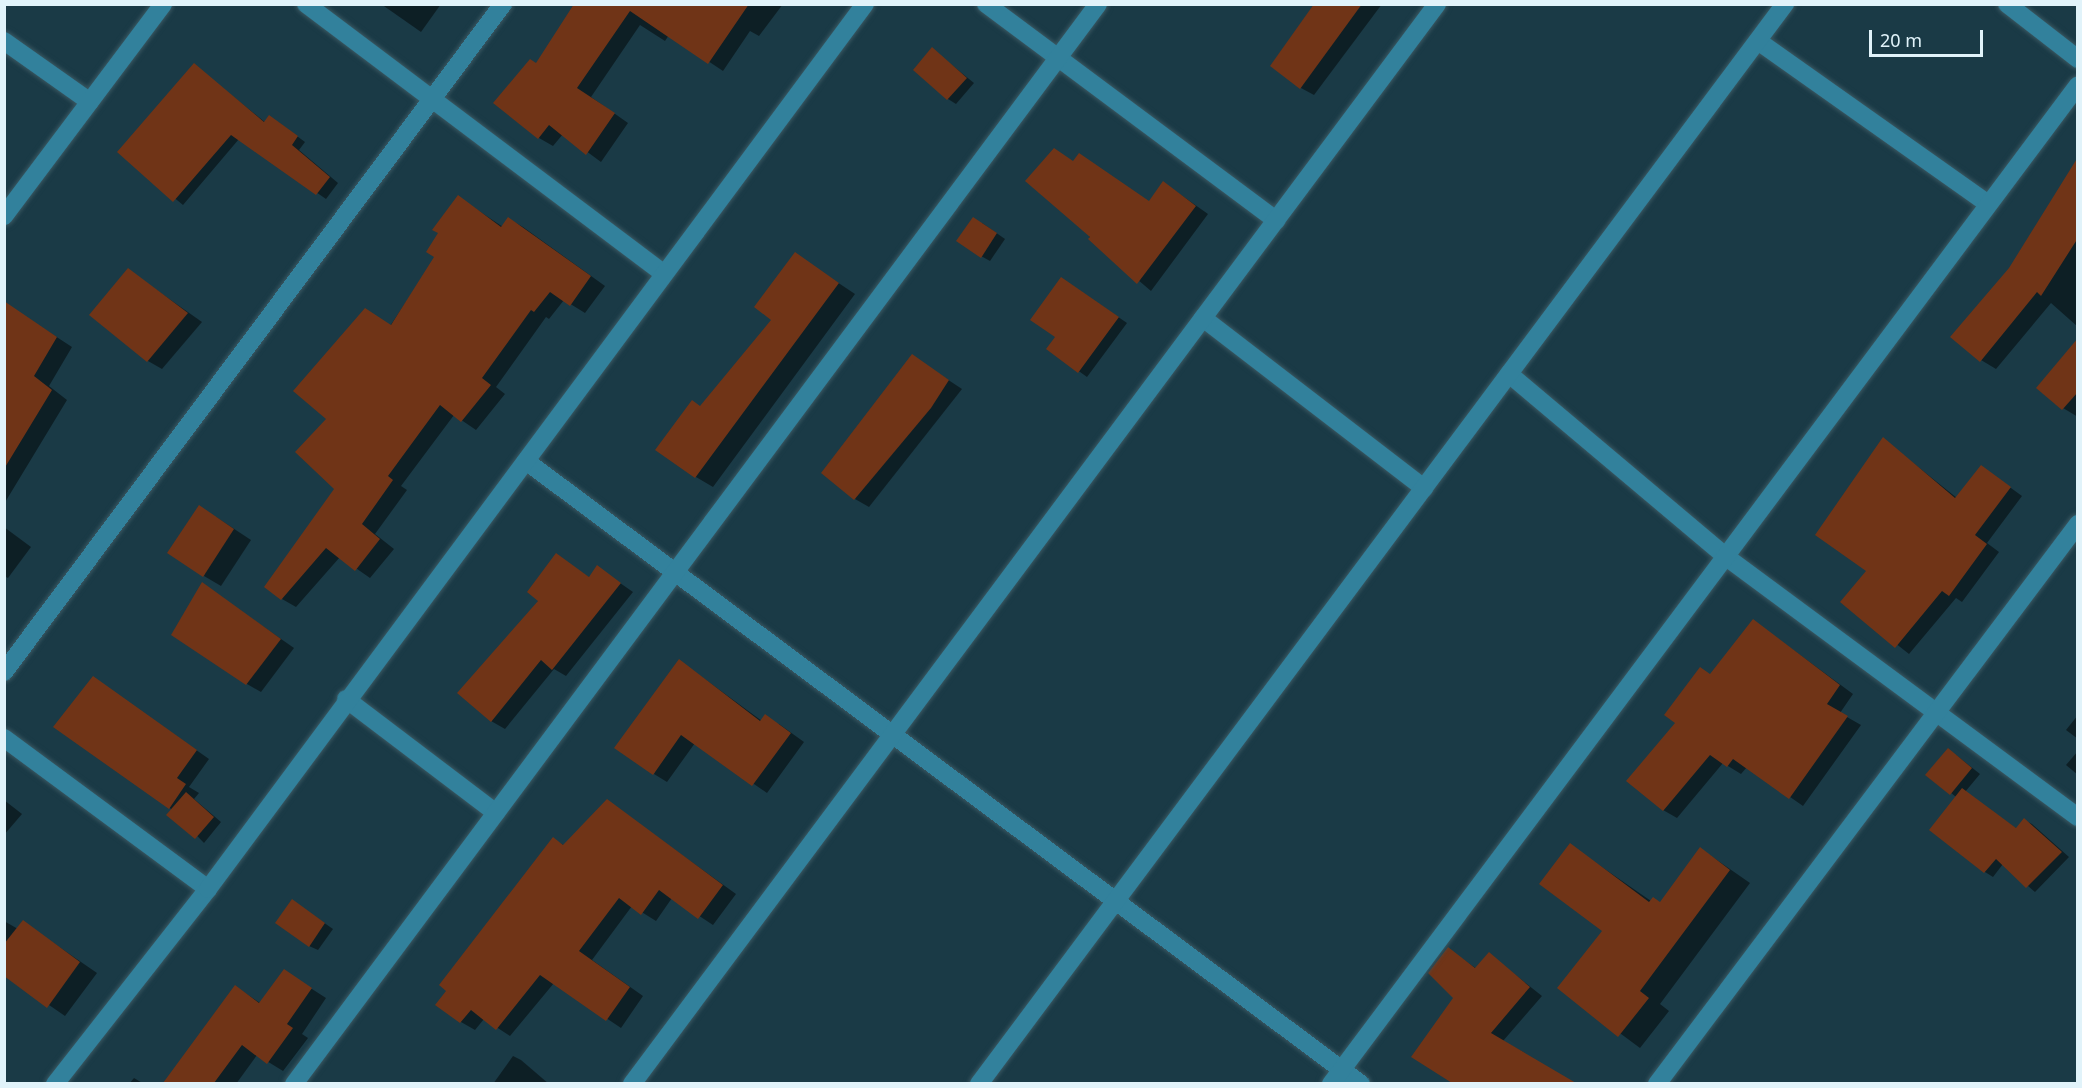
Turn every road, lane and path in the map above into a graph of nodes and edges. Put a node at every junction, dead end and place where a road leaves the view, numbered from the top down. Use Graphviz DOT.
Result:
graph roads {
  1 [pos="162,4"];
  2 [pos="306,4"];
  3 [pos="503,4"];
  4 [pos="865,4"];
  5 [pos="986,4"];
  6 [pos="1098,4"];
  7 [pos="1437,4"];
  8 [pos="1785,4"];
  9 [pos="2007,4"];
  10 [pos="4,41"];
  11 [pos="1758,41"];
  12 [pos="1058,58"];
  13 [pos="2078,59"];
  14 [pos="2078,85"];
  15 [pos="432,99"];
  16 [pos="90,102"];
  17 [pos="1988,204"];
  18 [pos="4,216"];
  19 [pos="1276,220"];
  20 [pos="664,274"];
  21 [pos="1203,318"];
  22 [pos="1509,374"];
  23 [pos="526,461"];
  24 [pos="1424,488"];
  25 [pos="2078,524"];
  26 [pos="1725,556"];
  27 [pos="675,572"];
  28 [pos="4,672"];
  29 [pos="346,699"];
  30 [pos="1935,714"];
  31 [pos="893,734"];
  32 [pos="4,738"];
  33 [pos="496,813"];
  34 [pos="2078,818"];
  35 [pos="208,889"];
  36 [pos="1116,901"];
  37 [pos="1337,1076"];
  38 [pos="55,1083"];
  39 [pos="294,1083"];
  40 [pos="632,1083"];
  41 [pos="979,1083"];
  42 [pos="1361,1083"];
  43 [pos="1657,1083"];
  1 -- 16 [label="street"];
  2 -- 15 [label="street"];
  3 -- 15 [label="street"];
  4 -- 20 [label="street"];
  5 -- 12 [label="street"];
  6 -- 12 [label="street"];
  7 -- 19 [label="street"];
  8 -- 11 [label="street"];
  9 -- 13 [label="street"];
  10 -- 16 [label="street"];
  11 -- 17 [label="street"];
  11 -- 22 [label="street"];
  12 -- 19 [label="street"];
  12 -- 27 [label="street"];
  14 -- 17 [label="street"];
  15 -- 20 [label="street"];
  15 -- 28 [label="street"];
  16 -- 18 [label="street"];
  17 -- 26 [label="street"];
  19 -- 21 [label="street"];
  20 -- 23 [label="street"];
  21 -- 24 [label="street"];
  21 -- 31 [label="street"];
  22 -- 24 [label="street"];
  22 -- 26 [label="street"];
  23 -- 27 [label="street"];
  23 -- 29 [label="street"];
  24 -- 36 [label="street"];
  25 -- 30 [label="street"];
  26 -- 30 [label="street"];
  26 -- 37 [label="street"];
  27 -- 31 [label="street"];
  27 -- 33 [label="street"];
  29 -- 33 [label="street"];
  29 -- 35 [label="street"];
  30 -- 34 [label="street"];
  30 -- 43 [label="street"];
  31 -- 36 [label="street"];
  31 -- 40 [label="street"];
  32 -- 35 [label="street"];
  33 -- 39 [label="street"];
  35 -- 38 [label="street"];
  36 -- 37 [label="street"];
  36 -- 41 [label="street"];
  37 -- 42 [label="street"];
}
